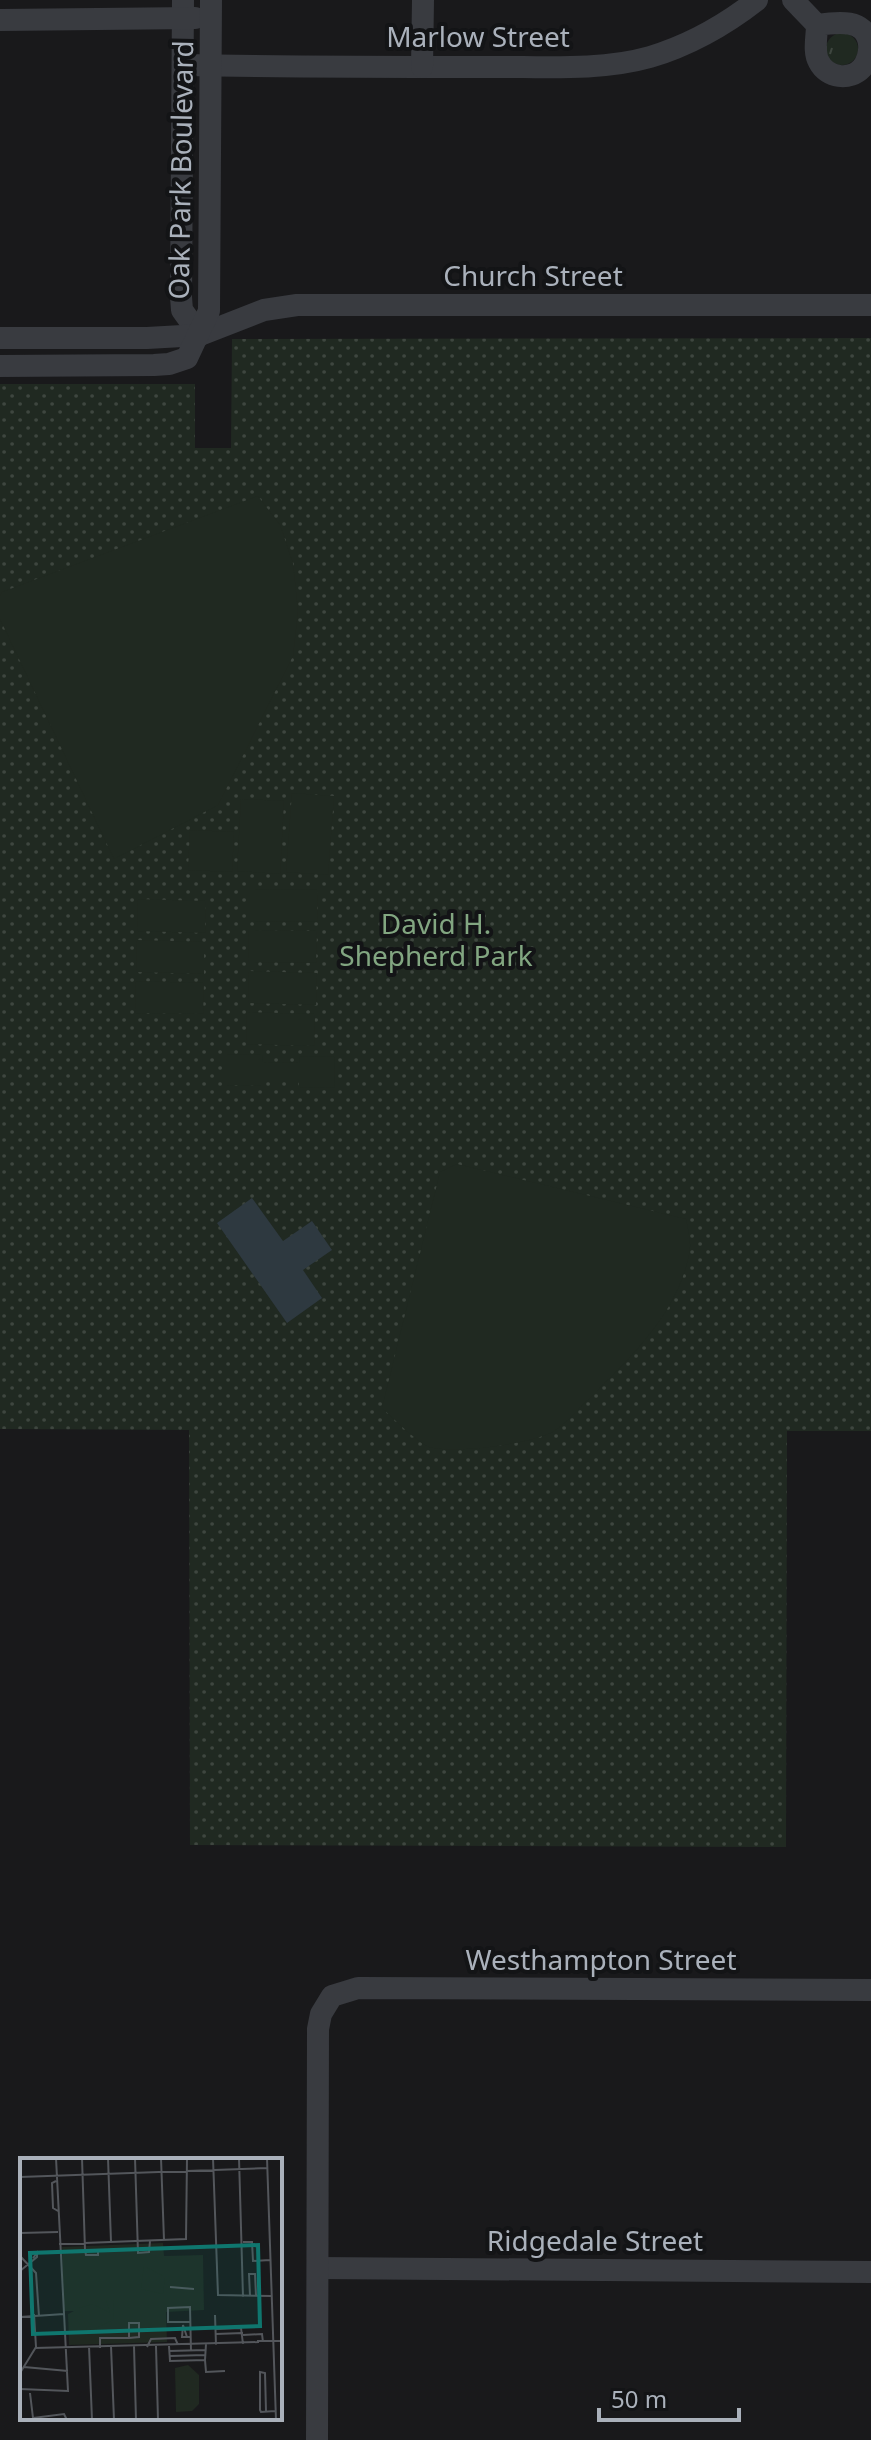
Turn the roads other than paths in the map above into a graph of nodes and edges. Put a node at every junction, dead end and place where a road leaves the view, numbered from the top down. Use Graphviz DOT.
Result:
graph roads {
  1 [pos="423,0"];
  2 [pos="757,0"];
  3 [pos="793,0"];
  4 [pos="183,9"];
  5 [pos="211,9"];
  6 [pos="0,20"];
  7 [pos="817,25"];
  8 [pos="183,65"];
  9 [pos="211,65"];
  10 [pos="422,67"];
  11 [pos="871,305"];
  12 [pos="200,335"];
  13 [pos="66,337"];
  14 [pos="0,338"];
  15 [pos="66,365"];
  16 [pos="0,366"];
  17 [pos="871,1990"];
  18 [pos="318,2268"];
  19 [pos="871,2272"];
  20 [pos="317,2440"];
  1 -- 10 [label="street"];
  2 -- 10 [label="street, Marlow Street"];
  3 -- 7 [label="street"];
  4 -- 5 [label="street"];
  4 -- 6 [label="street"];
  4 -- 8 [label="street, Oak Park Boulevard"];
  5 -- 9 [label="street, Oak Park Boulevard"];
  8 -- 9 [label="street, Marlow Street"];
  8 -- 12 [label="street, Oak Park Boulevard"];
  9 -- 10 [label="street, Marlow Street"];
  9 -- 12 [label="street, Oak Park Boulevard"];
  11 -- 12 [label="street, Church Street"];
  12 -- 13 [label="street, Church Street"];
  12 -- 15 [label="street, Church Street"];
  13 -- 14 [label="street, Church Street"];
  13 -- 15 [label="street"];
  15 -- 16 [label="street, Church Street"];
  17 -- 18 [label="street, Westhampton Street"];
  18 -- 19 [label="street, Ridgedale Street"];
  18 -- 20 [label="street"];
}
